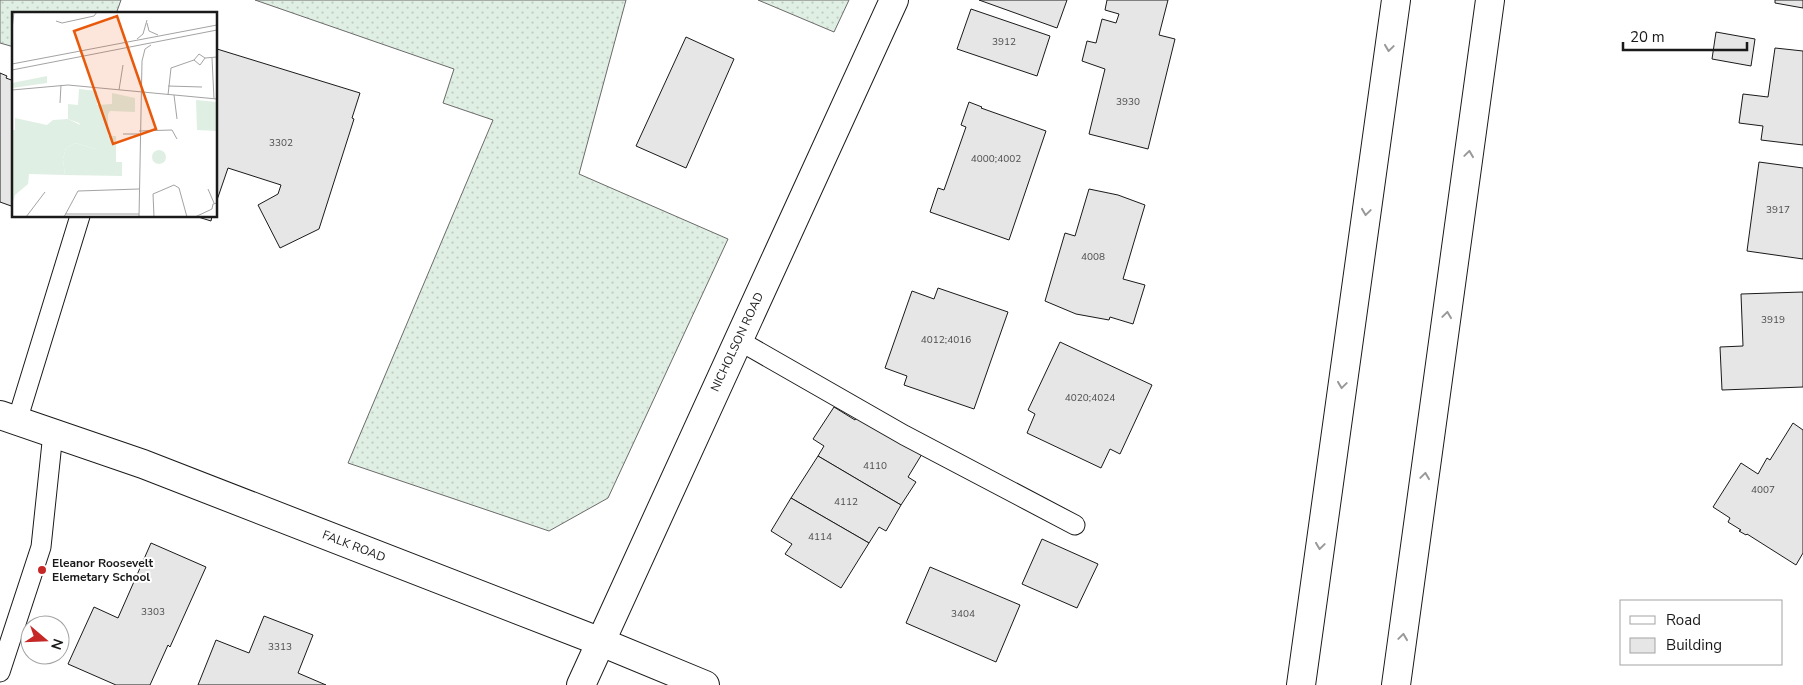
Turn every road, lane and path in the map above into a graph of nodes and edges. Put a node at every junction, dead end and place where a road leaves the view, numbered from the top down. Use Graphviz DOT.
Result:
graph roads {
  1 [pos="894,0"];
  2 [pos="1396,0"];
  3 [pos="1490,0"];
  4 [pos="79,218"];
  5 [pos="738,340"];
  6 [pos="8,418"];
  7 [pos="53,433"];
  8 [pos="1074,525"];
  9 [pos="601,642"];
  10 [pos="0,672"];
  11 [pos="581,685"];
  12 [pos="705,685"];
  13 [pos="1301,685"];
  14 [pos="1396,685"];
  1 -- 5 [label="main road, NICHOLSON ROAD"];
  2 -- 13 [label="main road, one-way"];
  14 -- 3 [label="main road, one-way"];
  4 -- 6 [label="lane"];
  5 -- 8 [label="lane"];
  5 -- 9 [label="main road, NICHOLSON ROAD"];
  6 -- 7 [label="main road, FALK ROAD"];
  7 -- 9 [label="main road, FALK ROAD"];
  7 -- 10 [label="lane"];
  9 -- 11 [label="main road, NICHOLSON ROAD"];
  9 -- 12 [label="main road, FALK ROAD"];
}
